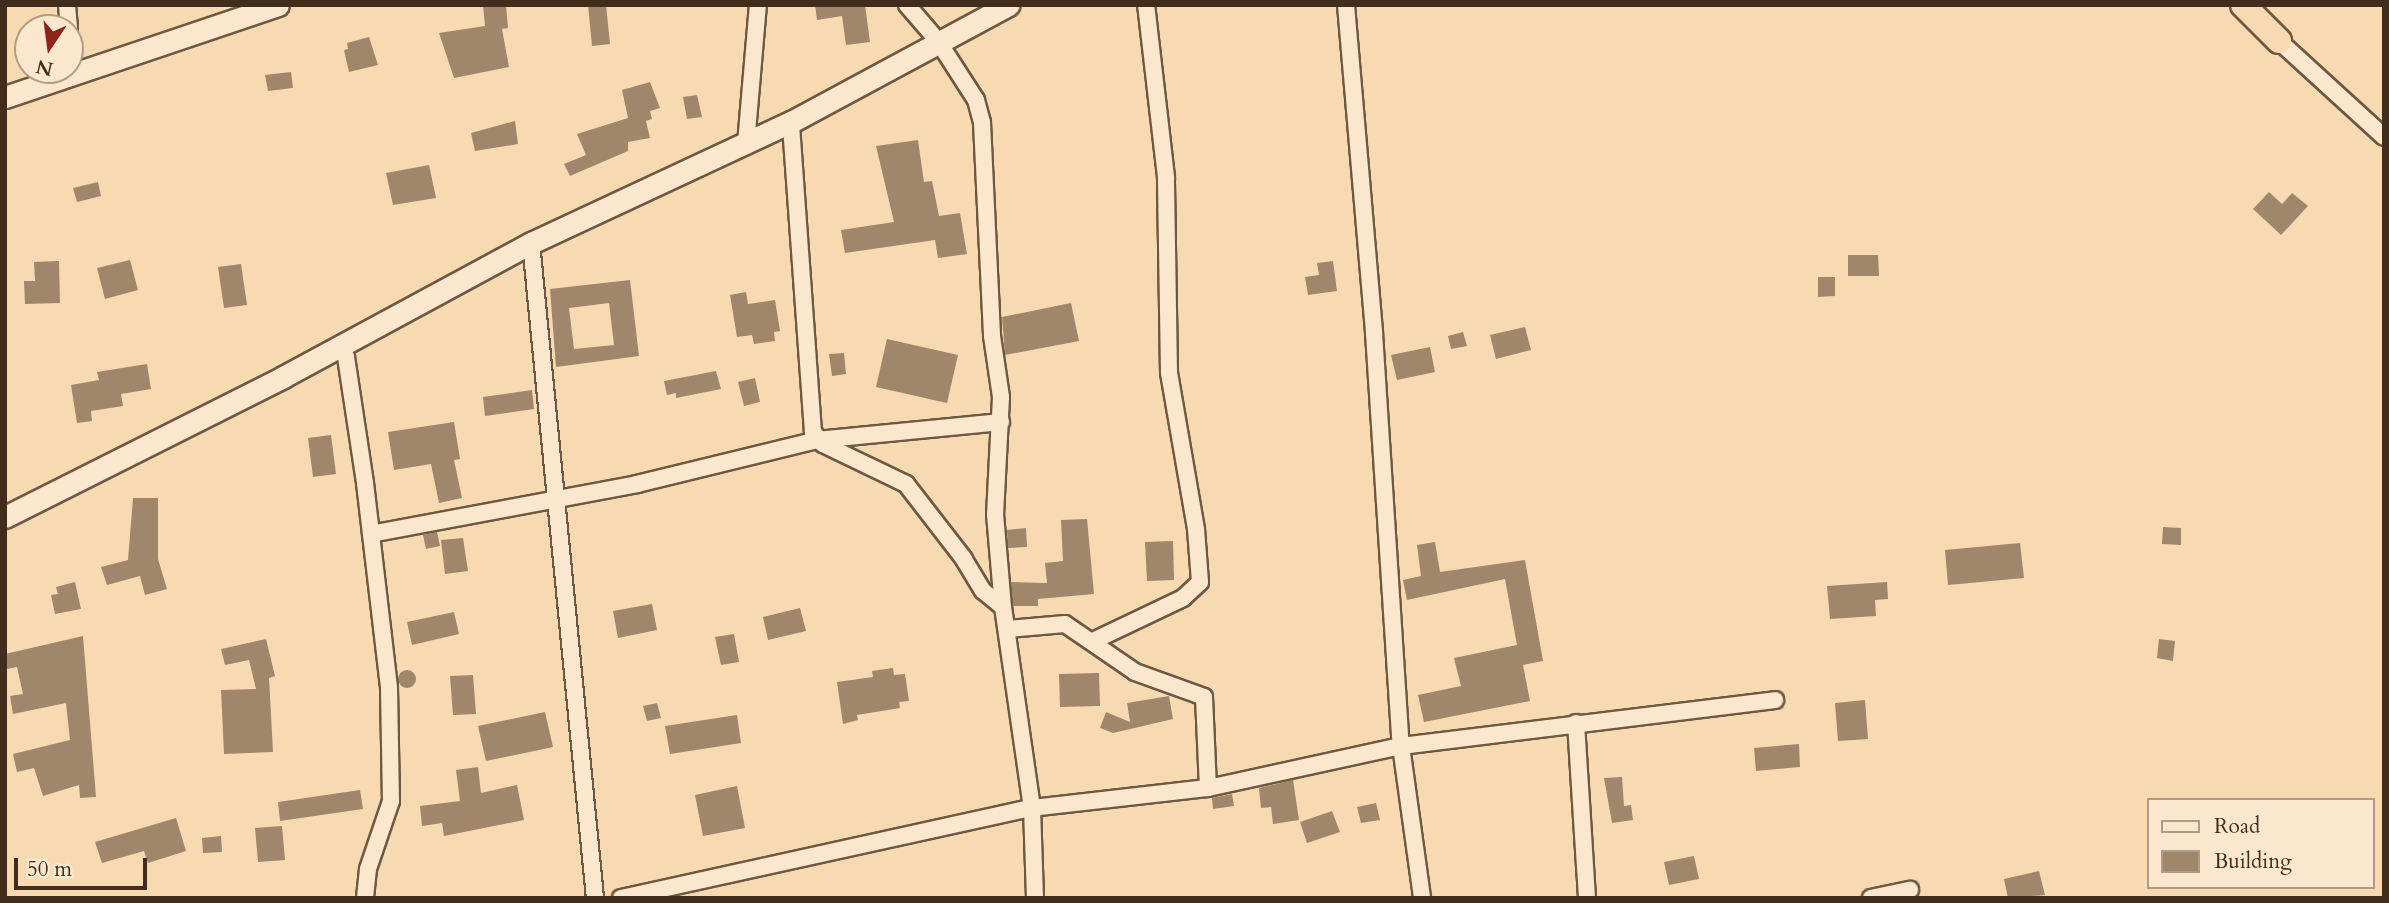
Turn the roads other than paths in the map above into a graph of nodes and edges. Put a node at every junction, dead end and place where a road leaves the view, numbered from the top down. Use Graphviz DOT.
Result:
graph roads {
  1 [pos="278,5"];
  2 [pos="758,5"];
  3 [pos="907,5"];
  4 [pos="1008,5"];
  5 [pos="1146,5"];
  6 [pos="1346,5"];
  7 [pos="2243,5"];
  8 [pos="247,10"];
  9 [pos="938,41"];
  10 [pos="2279,41"];
  11 [pos="84,70"];
  12 [pos="43,84"];
  13 [pos="5,97"];
  14 [pos="791,122"];
  15 [pos="2384,137"];
  16 [pos="746,144"];
  17 [pos="531,243"];
  18 [pos="340,346"];
  19 [pos="1001,422"];
  20 [pos="817,440"];
  21 [pos="556,499"];
  22 [pos="5,517"];
  23 [pos="371,534"];
  24 [pos="1003,607"];
  25 [pos="1008,629"];
  26 [pos="1093,641"];
  27 [pos="1775,700"];
  28 [pos="1576,723"];
  29 [pos="1401,746"];
  30 [pos="1208,788"];
  31 [pos="1032,808"];
  32 [pos="1910,890"];
  33 [pos="365,898"];
  34 [pos="595,898"];
  35 [pos="621,898"];
  36 [pos="1035,898"];
  37 [pos="1422,898"];
  38 [pos="1587,898"];
  39 [pos="1871,898"];
  1 -- 8 [label="main road"];
  2 -- 16 [label="street"];
  3 -- 9 [label="street"];
  4 -- 9 [label="main road"];
  5 -- 26 [label="street"];
  6 -- 29 [label="street"];
  7 -- 10 [label="highway"];
  8 -- 11 [label="main road"];
  9 -- 14 [label="main road"];
  9 -- 19 [label="street"];
  10 -- 15 [label="street"];
  12 -- 13 [label="main road"];
  14 -- 16 [label="main road"];
  14 -- 20 [label="street"];
  16 -- 17 [label="main road"];
  17 -- 18 [label="main road"];
  17 -- 21 [label="street"];
  18 -- 22 [label="main road"];
  18 -- 23 [label="street"];
  19 -- 20 [label="street"];
  19 -- 24 [label="street"];
  20 -- 21 [label="street"];
  20 -- 24 [label="street"];
  21 -- 23 [label="street"];
  21 -- 34 [label="street"];
  23 -- 33 [label="street"];
  24 -- 25 [label="street"];
  25 -- 26 [label="street"];
  25 -- 31 [label="street"];
  26 -- 30 [label="street"];
  27 -- 28 [label="street"];
  28 -- 29 [label="street"];
  28 -- 38 [label="street"];
  29 -- 30 [label="street"];
  29 -- 37 [label="street"];
  30 -- 31 [label="street"];
  31 -- 35 [label="street"];
  31 -- 36 [label="street"];
  32 -- 39 [label="street"];
}
